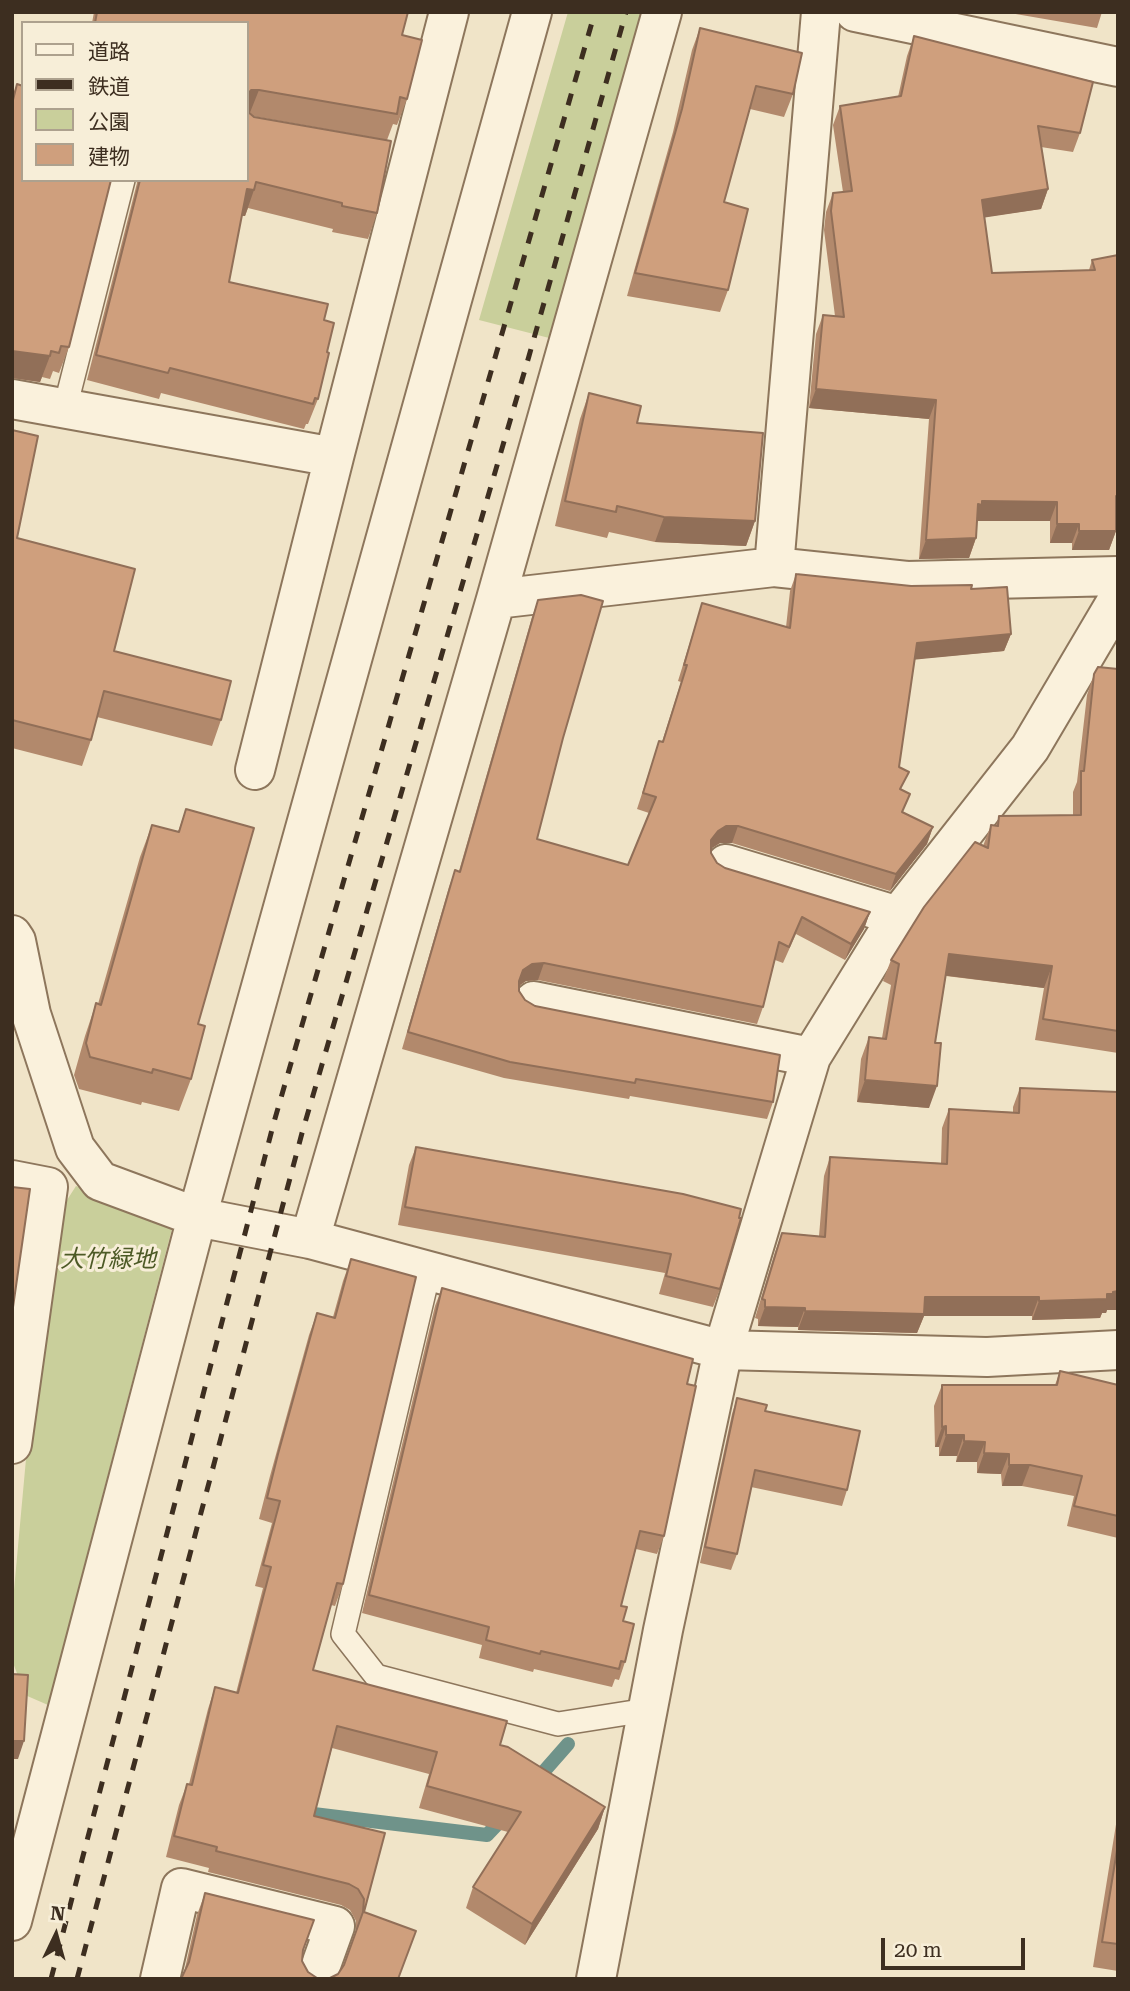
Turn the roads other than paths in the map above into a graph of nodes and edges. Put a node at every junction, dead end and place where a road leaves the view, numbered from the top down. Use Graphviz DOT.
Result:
graph roads {
  1 [pos="449,12"];
  2 [pos="532,12"];
  3 [pos="662,12"];
  4 [pos="821,12"];
  5 [pos="855,12"];
  6 [pos="936,20"];
  7 [pos="1118,67"];
  8 [pos="122,182"];
  9 [pos="12,399"];
  10 [pos="65,408"];
  11 [pos="334,457"];
  12 [pos="774,567"];
  13 [pos="1118,576"];
  14 [pos="496,599"];
  15 [pos="1118,599"];
  16 [pos="255,770"];
  17 [pos="726,864"];
  18 [pos="898,916"];
  19 [pos="12,935"];
  20 [pos="534,1001"];
  21 [pos="811,1057"];
  22 [pos="75,1148"];
  23 [pos="30,1183"];
  24 [pos="197,1217"];
  25 [pos="310,1239"];
  26 [pos="429,1271"];
  27 [pos="723,1350"];
  28 [pos="1118,1350"];
  29 [pos="12,1444"];
  30 [pos="647,1710"];
  31 [pos="12,1921"];
  32 [pos="160,1979"];
  33 [pos="316,1979"];
  34 [pos="596,1979"];
  1 -- 11 [label="street"];
  2 -- 24 [label="street"];
  3 -- 14 [label="street"];
  4 -- 12 [label="street"];
  5 -- 6 [label="street"];
  6 -- 7 [label="street"];
  8 -- 10 [label="lane"];
  9 -- 10 [label="street"];
  10 -- 11 [label="street"];
  11 -- 16 [label="street"];
  12 -- 13 [label="street"];
  12 -- 14 [label="street"];
  14 -- 25 [label="street"];
  15 -- 18 [label="street"];
  17 -- 18 [label="street"];
  18 -- 21 [label="street"];
  19 -- 22 [label="street"];
  20 -- 21 [label="street"];
  21 -- 27 [label="street"];
  22 -- 23 [label="street"];
  22 -- 24 [label="street"];
  23 -- 29 [label="street"];
  24 -- 25 [label="street"];
  24 -- 31 [label="street"];
  25 -- 26 [label="street"];
  26 -- 27 [label="street"];
  26 -- 30 [label="lane"];
  27 -- 28 [label="street"];
  27 -- 30 [label="street"];
  30 -- 34 [label="street"];
  32 -- 33 [label="street"];
}
